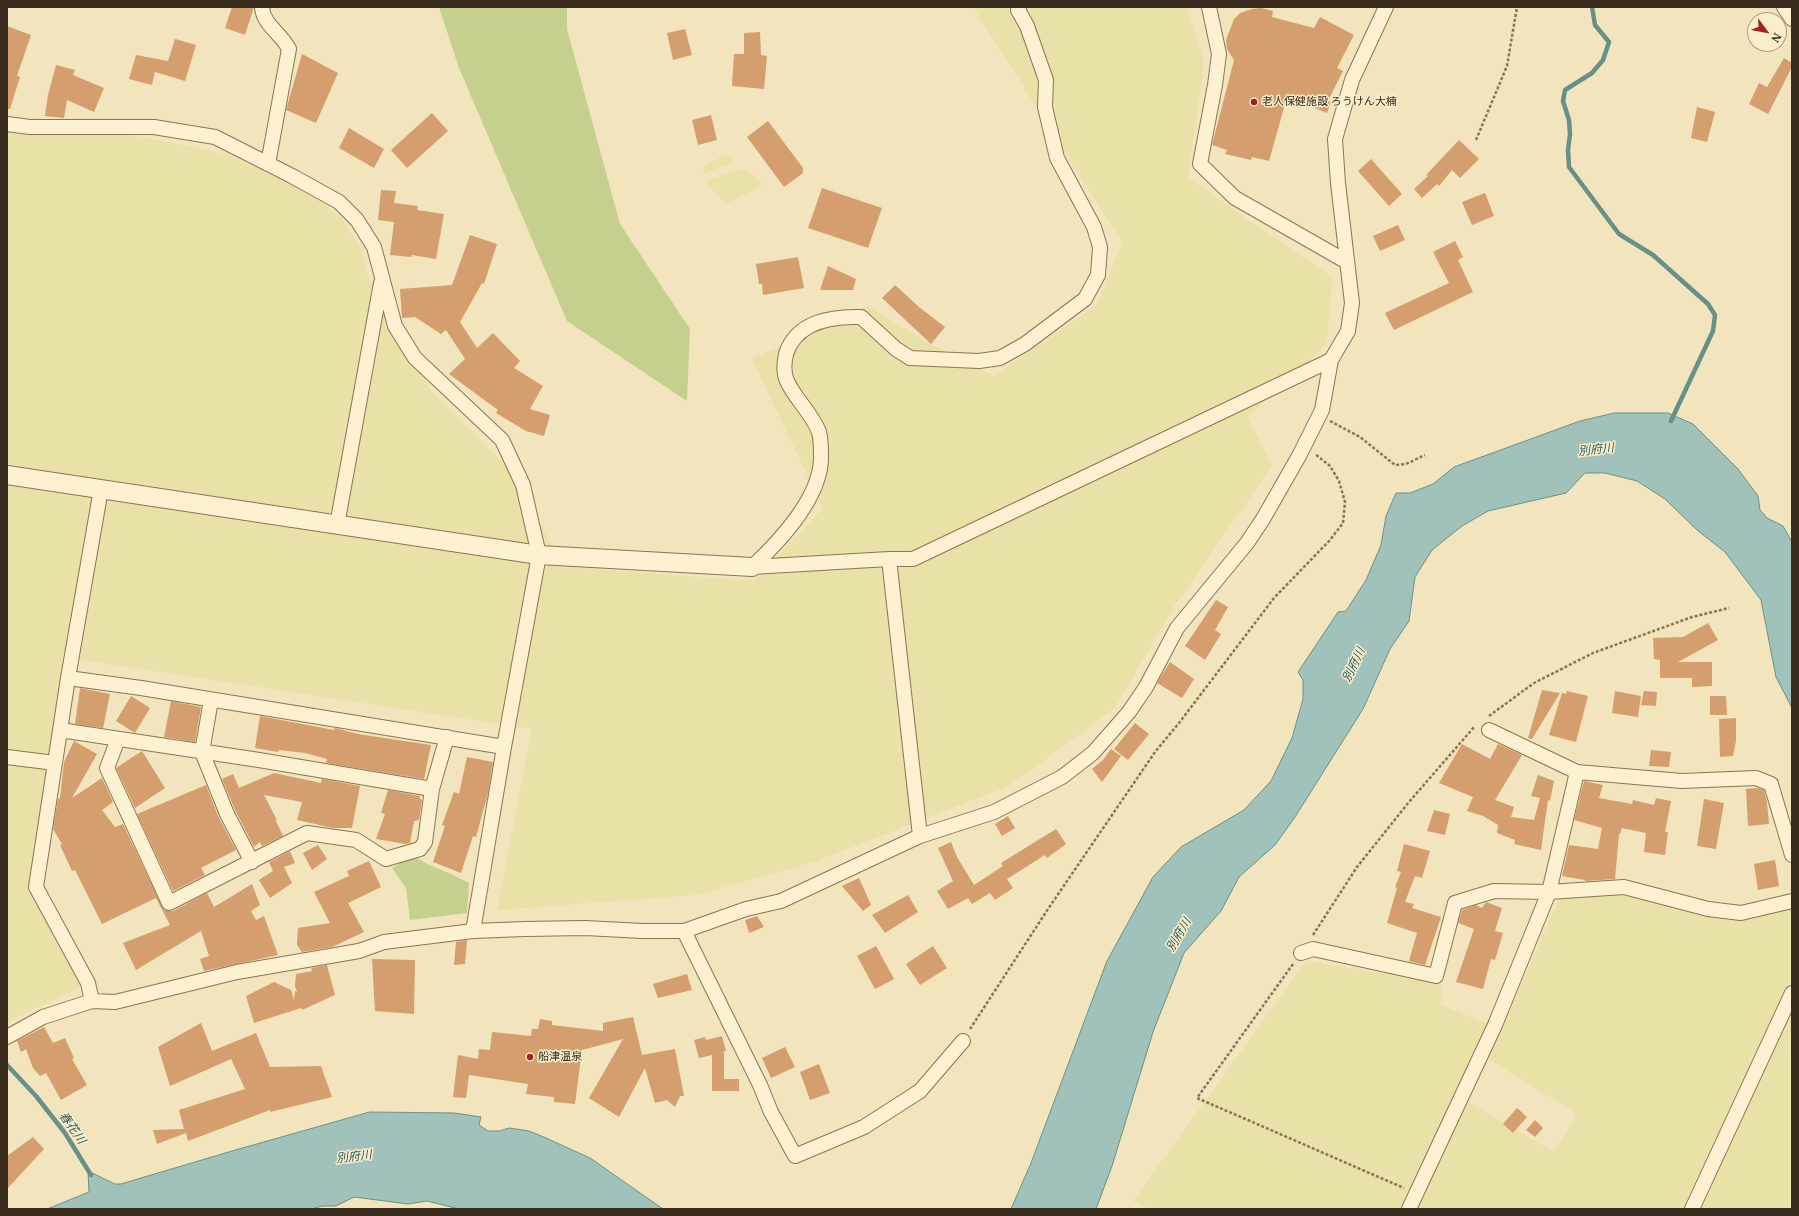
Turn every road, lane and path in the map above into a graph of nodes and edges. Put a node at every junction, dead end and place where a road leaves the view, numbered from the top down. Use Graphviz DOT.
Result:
graph roads {
  1 [pos="262,7"];
  2 [pos="1019,7"];
  3 [pos="1209,7"];
  4 [pos="1386,7"];
  5 [pos="1517,7"];
  6 [pos="1784,7"];
  7 [pos="1792,19"];
  8 [pos="7,124"];
  9 [pos="1476,140"];
  10 [pos="268,164"];
  11 [pos="1347,262"];
  12 [pos="382,278"];
  13 [pos="1331,360"];
  14 [pos="1319,416"];
  15 [pos="1304,445"];
  16 [pos="1425,455"];
  17 [pos="7,475"];
  18 [pos="101,489"];
  19 [pos="337,525"];
  20 [pos="539,555"];
  21 [pos="889,559"];
  22 [pos="752,567"];
  23 [pos="68,678"];
  24 [pos="211,700"];
  25 [pos="60,730"];
  26 [pos="1489,730"];
  27 [pos="447,737"];
  28 [pos="118,739"];
  29 [pos="504,747"];
  30 [pos="202,752"];
  31 [pos="7,756"];
  32 [pos="55,763"];
  33 [pos="1577,772"];
  34 [pos="432,789"];
  35 [pos="920,836"];
  36 [pos="1792,855"];
  37 [pos="252,862"];
  38 [pos="1549,892"];
  39 [pos="1792,901"];
  40 [pos="473,931"];
  41 [pos="684,931"];
  42 [pos="1301,954"];
  43 [pos="1792,993"];
  44 [pos="92,1002"];
  45 [pos="7,1037"];
  46 [pos="963,1041"];
  47 [pos="1416,1193"];
  48 [pos="1409,1209"];
  49 [pos="1692,1209"];
  1 -- 10 [label="street"];
  2 -- 22 [label="street"];
  3 -- 11 [label="street"];
  4 -- 11 [label="street"];
  5 -- 9 [label="path"];
  6 -- 7 [label="street"];
  8 -- 10 [label="street"];
  10 -- 12 [label="street"];
  11 -- 13 [label="street"];
  12 -- 19 [label="street"];
  12 -- 20 [label="street"];
  13 -- 14 [label="street"];
  13 -- 21 [label="street"];
  14 -- 15 [label="street"];
  14 -- 16 [label="path"];
  15 -- 35 [label="street"];
  15 -- 46 [label="path"];
  17 -- 18 [label="street"];
  18 -- 19 [label="street"];
  18 -- 23 [label="street"];
  19 -- 20 [label="street"];
  20 -- 22 [label="street"];
  20 -- 29 [label="street"];
  21 -- 22 [label="street"];
  21 -- 35 [label="street"];
  23 -- 24 [label="street"];
  23 -- 25 [label="street"];
  24 -- 27 [label="street"];
  24 -- 30 [label="street"];
  25 -- 28 [label="street"];
  25 -- 32 [label="street"];
  26 -- 33 [label="street"];
  27 -- 29 [label="street"];
  27 -- 34 [label="street"];
  28 -- 30 [label="street"];
  28 -- 37 [label="street"];
  29 -- 40 [label="street"];
  30 -- 34 [label="street"];
  30 -- 37 [label="street"];
  31 -- 32 [label="street"];
  32 -- 44 [label="street"];
  33 -- 36 [label="street"];
  33 -- 38 [label="street"];
  34 -- 37 [label="street"];
  35 -- 41 [label="street"];
  38 -- 39 [label="street"];
  38 -- 42 [label="street"];
  38 -- 47 [label="street"];
  40 -- 41 [label="street"];
  40 -- 44 [label="street"];
  41 -- 46 [label="street"];
  42 -- 47 [label="path"];
  43 -- 49 [label="street"];
  44 -- 45 [label="street"];
  47 -- 48 [label="street"];
}
